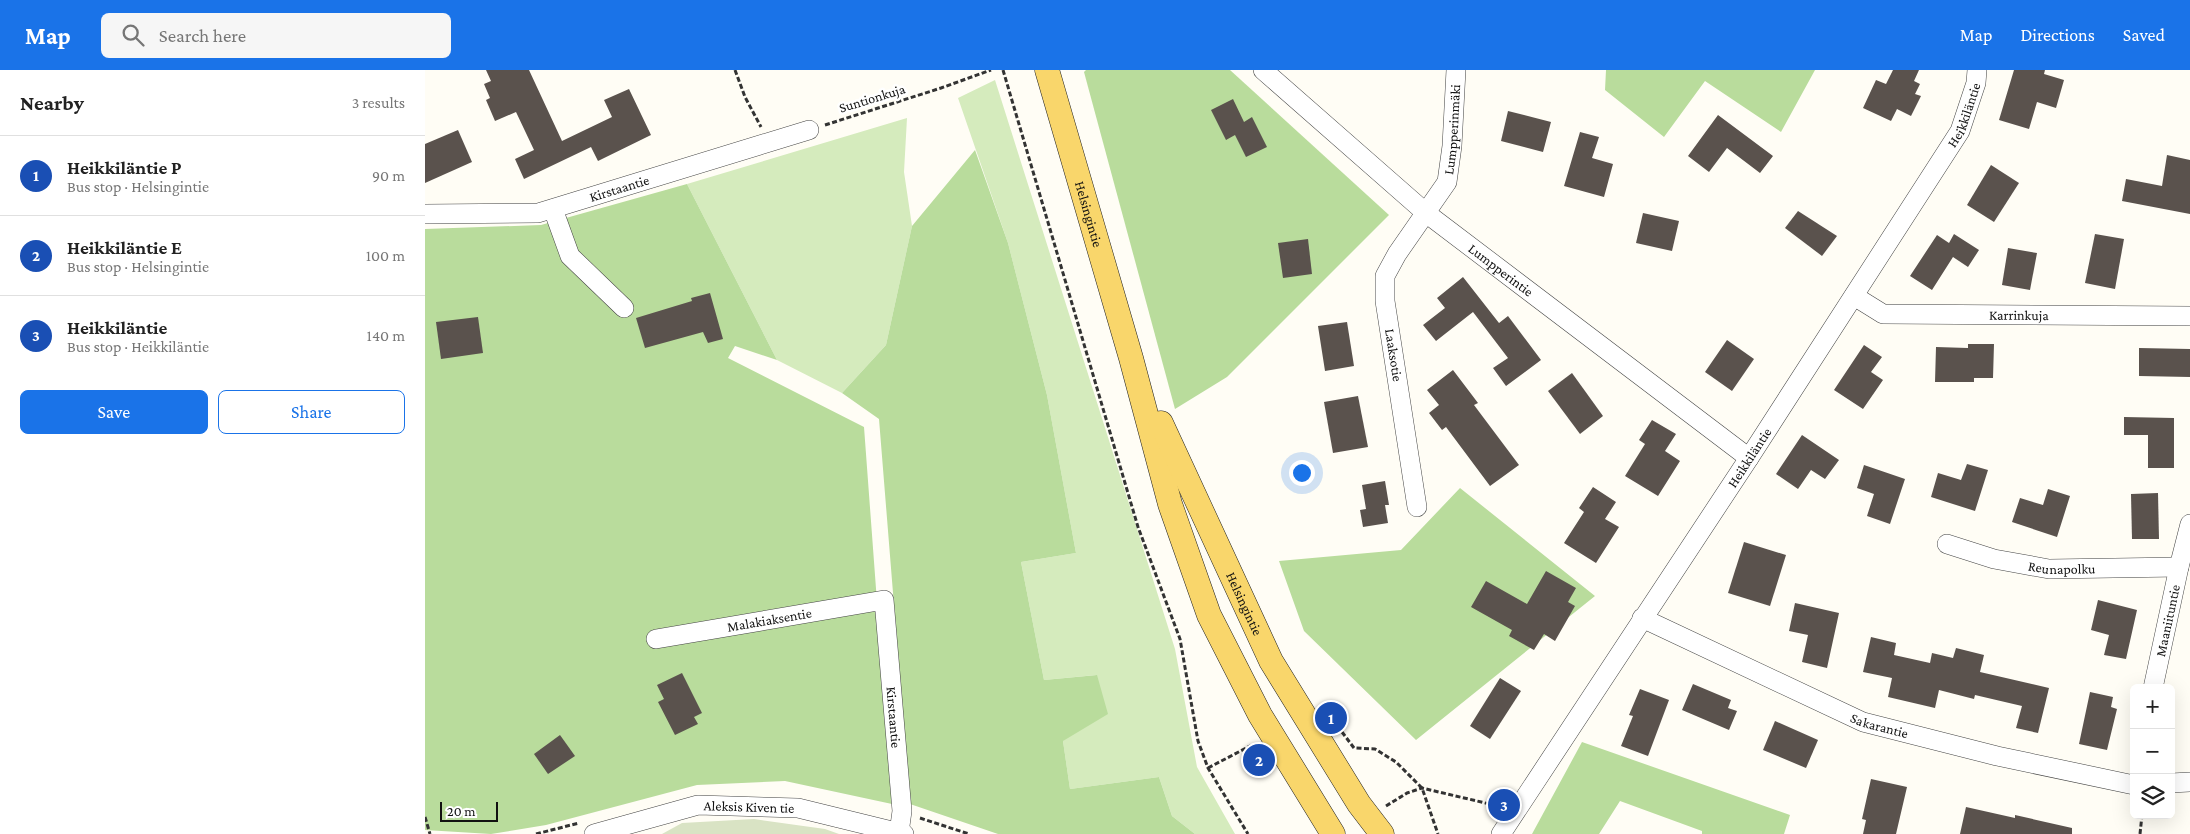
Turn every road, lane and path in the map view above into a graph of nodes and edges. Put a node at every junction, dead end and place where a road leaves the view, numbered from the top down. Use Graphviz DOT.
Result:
graph roads {
  1 [pos="735,70"];
  2 [pos="991,70"];
  3 [pos="1003,70"];
  4 [pos="1047,70"];
  5 [pos="1263,70"];
  6 [pos="1456,70"];
  7 [pos="1977,70"];
  8 [pos="809,130"];
  9 [pos="772,141"];
  10 [pos="553,208"];
  11 [pos="1426,213"];
  12 [pos="425,214"];
  13 [pos="1854,296"];
  14 [pos="624,308"];
  15 [pos="2190,316"];
  16 [pos="1131,358"];
  17 [pos="1749,458"];
  18 [pos="1417,507"];
  19 [pos="2190,524"];
  20 [pos="1947,544"];
  21 [pos="2179,567"];
  22 [pos="884,600"];
  23 [pos="1642,618"];
  24 [pos="655,639"];
  25 [pos="2154,684"];
  26 [pos="1337,725"];
  27 [pos="1259,760"];
  28 [pos="1208,768"];
  29 [pos="2130,782"];
  30 [pos="2190,782"];
  31 [pos="2175,783"];
  32 [pos="1422,788"];
  33 [pos="1385,806"];
  34 [pos="1503,807"];
  35 [pos="425,818"];
  36 [pos="2142,819"];
  37 [pos="902,833"];
  38 [pos="430,834"];
  39 [pos="594,834"];
  40 [pos="1248,834"];
  41 [pos="1333,834"];
  42 [pos="1382,834"];
  43 [pos="1438,834"];
  44 [pos="1501,834"];
  45 [pos="2140,834"];
  1 -- 9 [label="path"];
  2 -- 8 [label="path, Suntionkuja"];
  3 -- 28 [label="path"];
  4 -- 16 [label="main road, Helsingintie"];
  5 -- 11 [label="street, Lumpperintie"];
  6 -- 11 [label="street, Lumpperinmäki"];
  7 -- 13 [label="street, Heikkiläntie"];
  8 -- 9 [label="street, Kirstaantie"];
  9 -- 10 [label="street, Kirstaantie"];
  10 -- 12 [label="street, Kirstaantie"];
  10 -- 14 [label="street"];
  11 -- 17 [label="street, Lumpperintie"];
  11 -- 18 [label="street, Laaksotie"];
  13 -- 15 [label="street, Karrinkuja"];
  13 -- 17 [label="street, Heikkiläntie"];
  16 -- 41 [label="main road, Helsingintie"];
  16 -- 42 [label="main road, Helsingintie"];
  17 -- 23 [label="street, Heikkiläntie"];
  19 -- 21 [label="street, Maaniituntie"];
  20 -- 21 [label="street, Reunapolku"];
  21 -- 25 [label="street, Maaniituntie"];
  22 -- 24 [label="street, Malakiaksentie"];
  22 -- 37 [label="street, Kirstaantie"];
  23 -- 29 [label="street, Sakarantie"];
  23 -- 44 [label="street, Heikkiläntie"];
  26 -- 32 [label="path"];
  27 -- 28 [label="path"];
  28 -- 40 [label="path"];
  30 -- 31 [label="street"];
  32 -- 33 [label="path"];
  32 -- 34 [label="path"];
  32 -- 43 [label="path"];
  35 -- 38 [label="path"];
  36 -- 45 [label="path"];
  37 -- 39 [label="street, Aleksis Kiven tie"];
}
